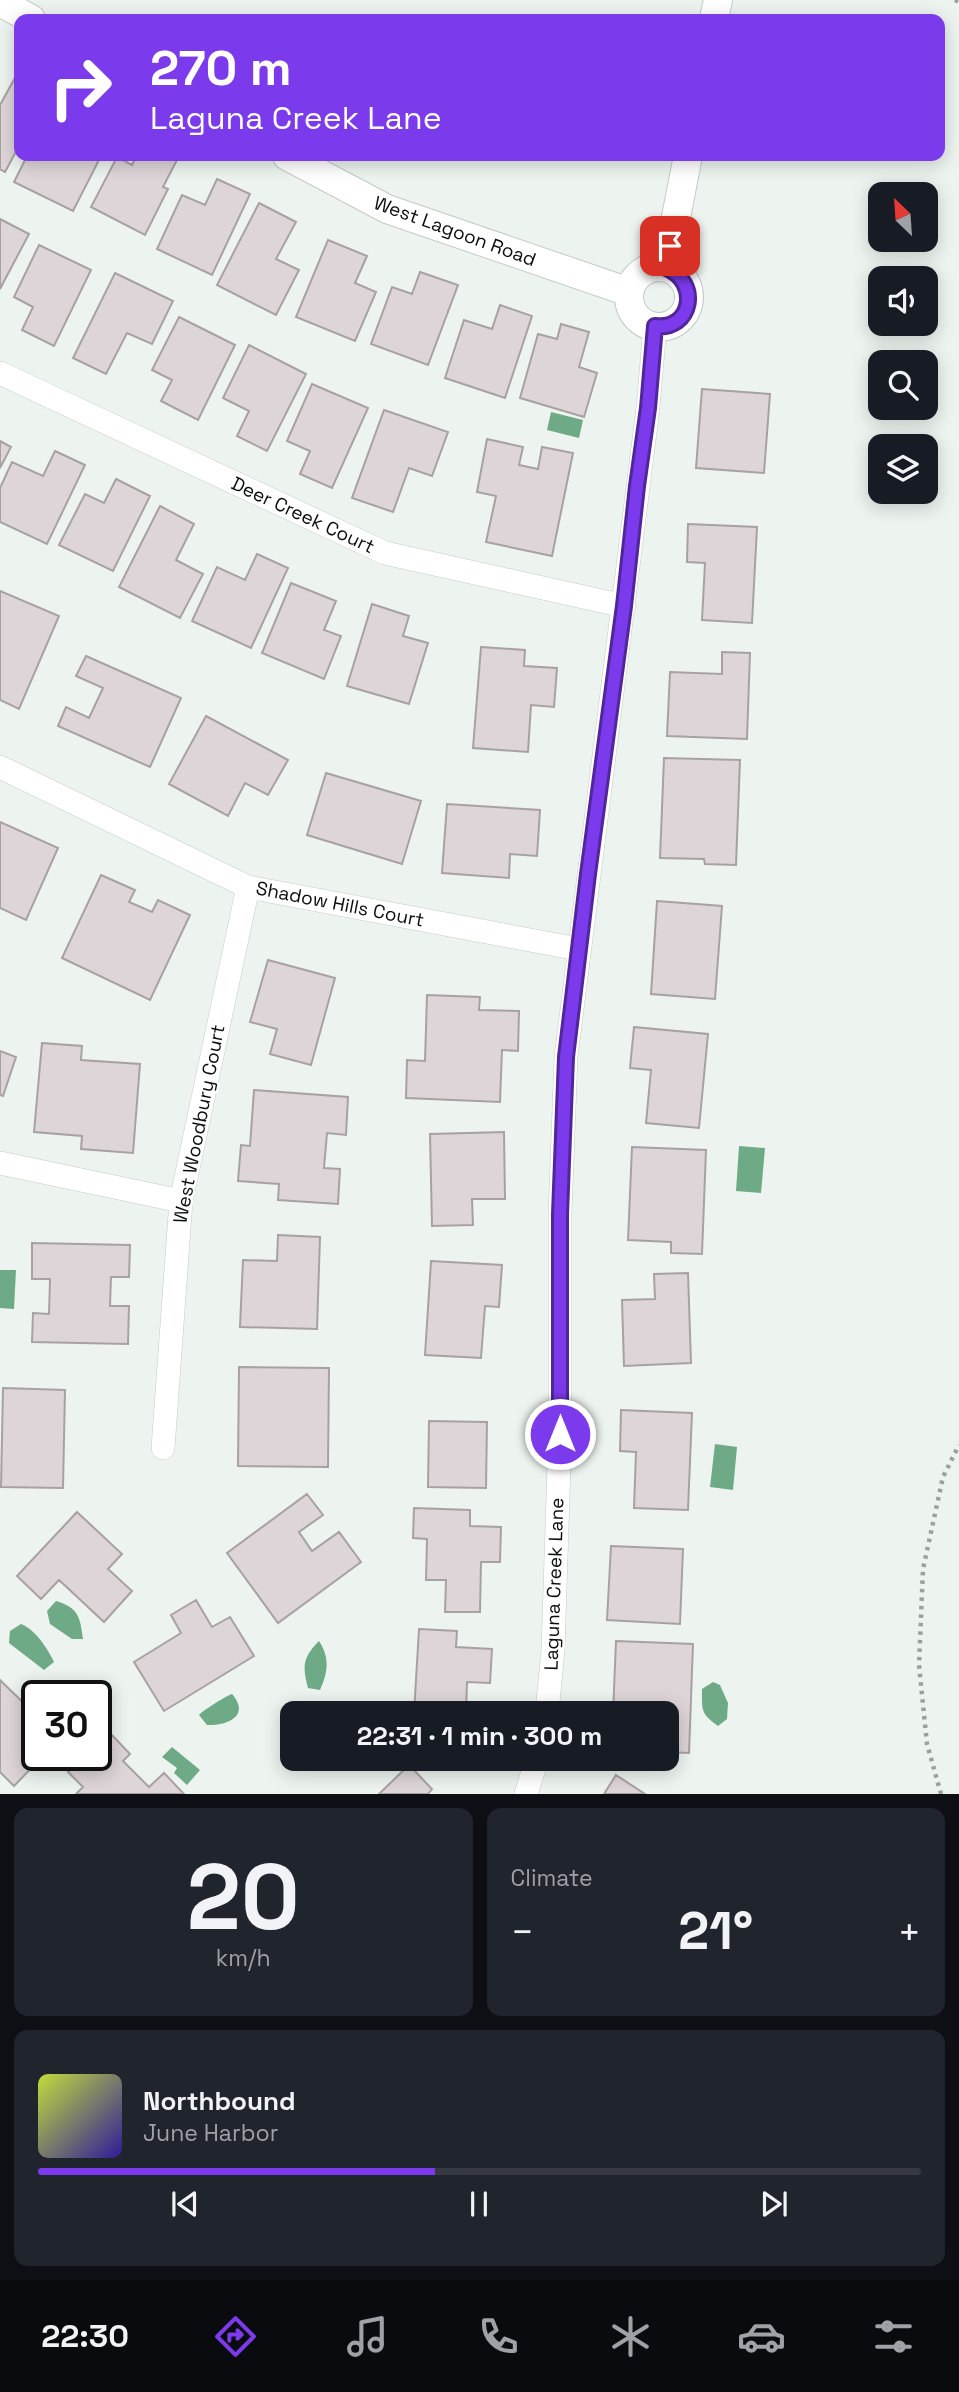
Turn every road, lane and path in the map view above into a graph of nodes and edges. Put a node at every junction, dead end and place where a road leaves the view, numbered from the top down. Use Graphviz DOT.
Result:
graph roads {
  1 [pos="0,2"];
  2 [pos="23,14"];
  3 [pos="296,161"];
  4 [pos="687,161"];
  5 [pos="666,268"];
  6 [pos="629,292"];
  7 [pos="655,326"];
  8 [pos="0,373"];
  9 [pos="624,606"];
  10 [pos="0,767"];
  11 [pos="248,887"];
  12 [pos="578,949"];
  13 [pos="0,1163"];
  14 [pos="181,1201"];
  15 [pos="959,1445"];
  16 [pos="163,1448"];
  17 [pos="548,1701"];
  18 [pos="533,1771"];
  19 [pos="526,1794"];
  20 [pos="941,1794"];
  1 -- 2 [label="street"];
  3 -- 6 [label="street, West Lagoon Road"];
  4 -- 5 [label="street"];
  5 -- 6 [label="street"];
  5 -- 7 [label="street"];
  6 -- 7 [label="street"];
  7 -- 9 [label="street, Laguna Creek Lane"];
  8 -- 9 [label="street, Deer Creek Court"];
  9 -- 12 [label="street, Laguna Creek Lane"];
  10 -- 11 [label="street, Shadow Hills Court"];
  11 -- 12 [label="street, Shadow Hills Court"];
  11 -- 14 [label="street, West Woodbury Court"];
  12 -- 17 [label="street, Laguna Creek Lane"];
  13 -- 14 [label="street"];
  14 -- 16 [label="street, West Woodbury Court"];
  15 -- 20 [label="path"];
  18 -- 19 [label="street"];
}
